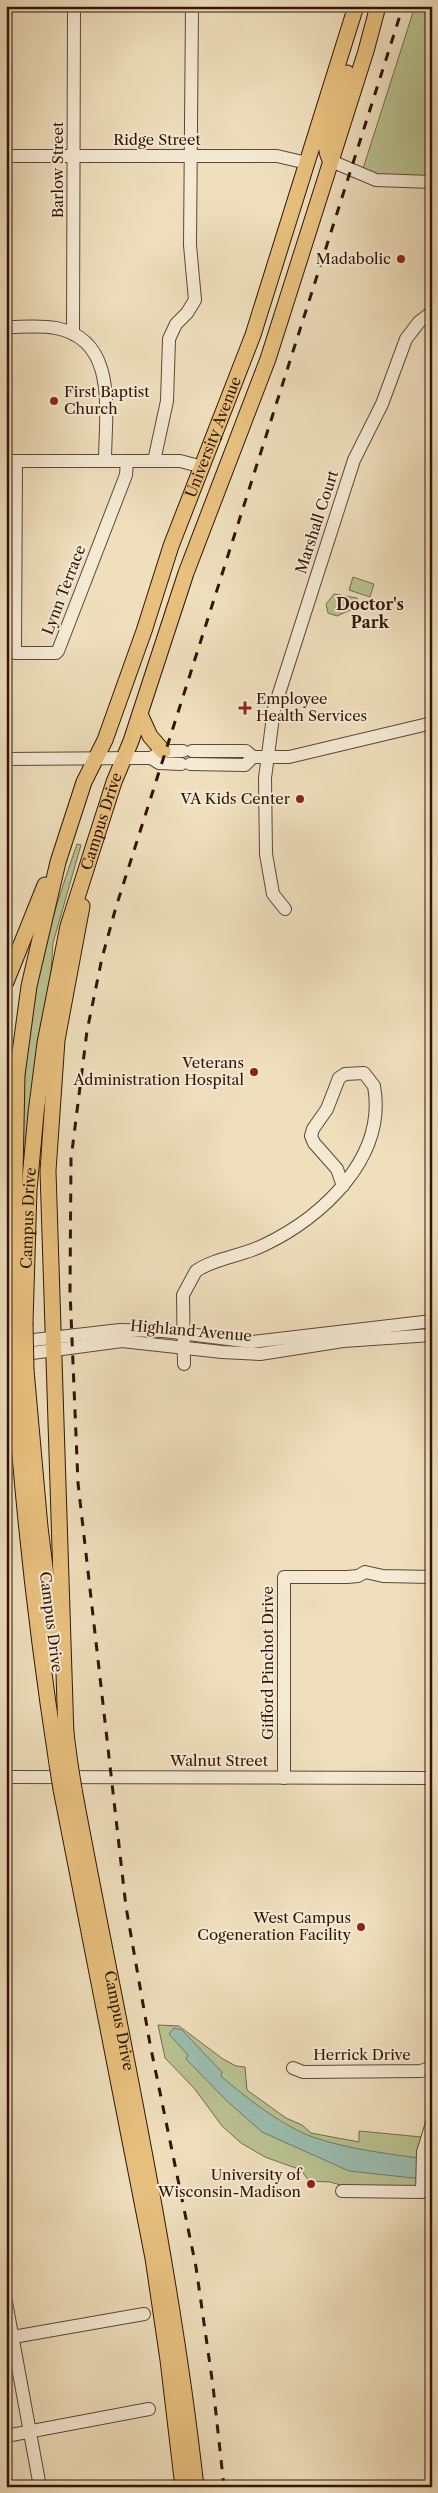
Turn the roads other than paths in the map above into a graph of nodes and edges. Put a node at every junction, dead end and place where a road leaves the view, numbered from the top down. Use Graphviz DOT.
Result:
graph roads {
  1 [pos="74,6"];
  2 [pos="192,6"];
  3 [pos="356,6"];
  4 [pos="378,6"];
  5 [pos="348,36"];
  6 [pos="6,156"];
  7 [pos="74,156"];
  8 [pos="192,156"];
  9 [pos="331,162"];
  10 [pos="307,163"];
  11 [pos="432,182"];
  12 [pos="292,283"];
  13 [pos="432,312"];
  14 [pos="6,327"];
  15 [pos="73,334"];
  16 [pos="253,334"];
  17 [pos="252,400"];
  18 [pos="11,461"];
  19 [pos="105,461"];
  20 [pos="127,461"];
  21 [pos="154,461"];
  22 [pos="203,467"];
  23 [pos="186,573"];
  24 [pos="140,714"];
  25 [pos="431,722"];
  26 [pos="157,754"];
  27 [pos="96,758"];
  28 [pos="124,758"];
  29 [pos="267,758"];
  30 [pos="6,759"];
  31 [pos="58,862"];
  32 [pos="85,871"];
  33 [pos="285,909"];
  34 [pos="6,982"];
  35 [pos="343,1186"];
  36 [pos="432,1321"];
  37 [pos="19,1324"];
  38 [pos="183,1334"];
  39 [pos="432,1335"];
  40 [pos="6,1343"];
  41 [pos="53,1344"];
  42 [pos="183,1348"];
  43 [pos="6,1356"];
  44 [pos="184,1364"];
  45 [pos="20,1371"];
  46 [pos="432,1577"];
  47 [pos="66,1736"];
  48 [pos="64,1764"];
  49 [pos="6,1777"];
  50 [pos="284,1778"];
  51 [pos="432,1778"];
  52 [pos="68,1789"];
  53 [pos="431,2067"];
  54 [pos="293,2068"];
  55 [pos="432,2123"];
  56 [pos="342,2192"];
  57 [pos="6,2302"];
  58 [pos="144,2314"];
  59 [pos="13,2338"];
  60 [pos="149,2409"];
  61 [pos="30,2432"];
  62 [pos="6,2436"];
  63 [pos="40,2487"];
  64 [pos="183,2487"];
  65 [pos="196,2487"];
  1 -- 7 [label="street, Barlow Street"];
  2 -- 8 [label="street"];
  3 -- 5 [label="main road, University Avenue"];
  4 -- 9 [label="main road, University Avenue"];
  5 -- 9 [label="main road"];
  5 -- 10 [label="main road, University Avenue"];
  6 -- 7 [label="street, Ridge Street"];
  7 -- 8 [label="street, Ridge Street"];
  7 -- 15 [label="street, Barlow Street"];
  8 -- 10 [label="street, Ridge Street"];
  8 -- 21 [label="street"];
  9 -- 11 [label="street"];
  9 -- 12 [label="main road, University Avenue"];
  10 -- 12 [label="main road"];
  10 -- 16 [label="main road, University Avenue"];
  12 -- 17 [label="main road, University Avenue"];
  13 -- 29 [label="street, Marshall Court"];
  14 -- 15 [label="street"];
  15 -- 19 [label="street"];
  16 -- 17 [label="main road"];
  16 -- 22 [label="main road, University Avenue"];
  17 -- 23 [label="main road, University Avenue"];
  18 -- 19 [label="street"];
  18 -- 20 [label="street, Lynn Terrace"];
  19 -- 20 [label="street"];
  20 -- 21 [label="street"];
  21 -- 22 [label="street"];
  22 -- 23 [label="main road"];
  22 -- 27 [label="main road, University Avenue"];
  23 -- 24 [label="main road, University Avenue"];
  24 -- 26 [label="main road"];
  24 -- 28 [label="main road, University Avenue"];
  25 -- 29 [label="street"];
  26 -- 28 [label="street"];
  26 -- 29 [label="street"];
  27 -- 28 [label="street"];
  27 -- 30 [label="street"];
  27 -- 31 [label="main road, University Avenue"];
  28 -- 32 [label="main road, Campus Drive"];
  29 -- 33 [label="street, Marshall Court"];
  31 -- 34 [label="main road"];
  31 -- 37 [label="main road, Campus Drive"];
  32 -- 37 [label="main road, Campus Drive"];
  32 -- 41 [label="main road"];
  35 -- 35 [label="street"];
  35 -- 38 [label="street"];
  36 -- 38 [label="street, Highland Avenue"];
  37 -- 45 [label="main road, Campus Drive, bridge"];
  38 -- 41 [label="street, Highland Avenue"];
  38 -- 42 [label="street"];
  39 -- 42 [label="street, Highland Avenue"];
  40 -- 41 [label="street, Highland Avenue"];
  41 -- 42 [label="street, Highland Avenue"];
  41 -- 43 [label="street, Highland Avenue"];
  41 -- 47 [label="main road"];
  42 -- 44 [label="street"];
  45 -- 47 [label="main road, Campus Drive"];
  45 -- 48 [label="main road, Campus Drive"];
  46 -- 50 [label="street, Gifford Pinchot Drive"];
  47 -- 48 [label="main road, Campus Drive"];
  48 -- 52 [label="main road, Campus Drive, bridge"];
  49 -- 50 [label="street, Walnut Street"];
  50 -- 51 [label="street, Walnut Street"];
  52 -- 64 [label="main road, Campus Drive"];
  52 -- 65 [label="main road, Campus Drive"];
  53 -- 54 [label="street, Herrick Drive"];
  55 -- 56 [label="street"];
  57 -- 59 [label="street"];
  58 -- 59 [label="street"];
  59 -- 61 [label="street"];
  60 -- 61 [label="street"];
  61 -- 62 [label="street"];
  61 -- 63 [label="street"];
}
